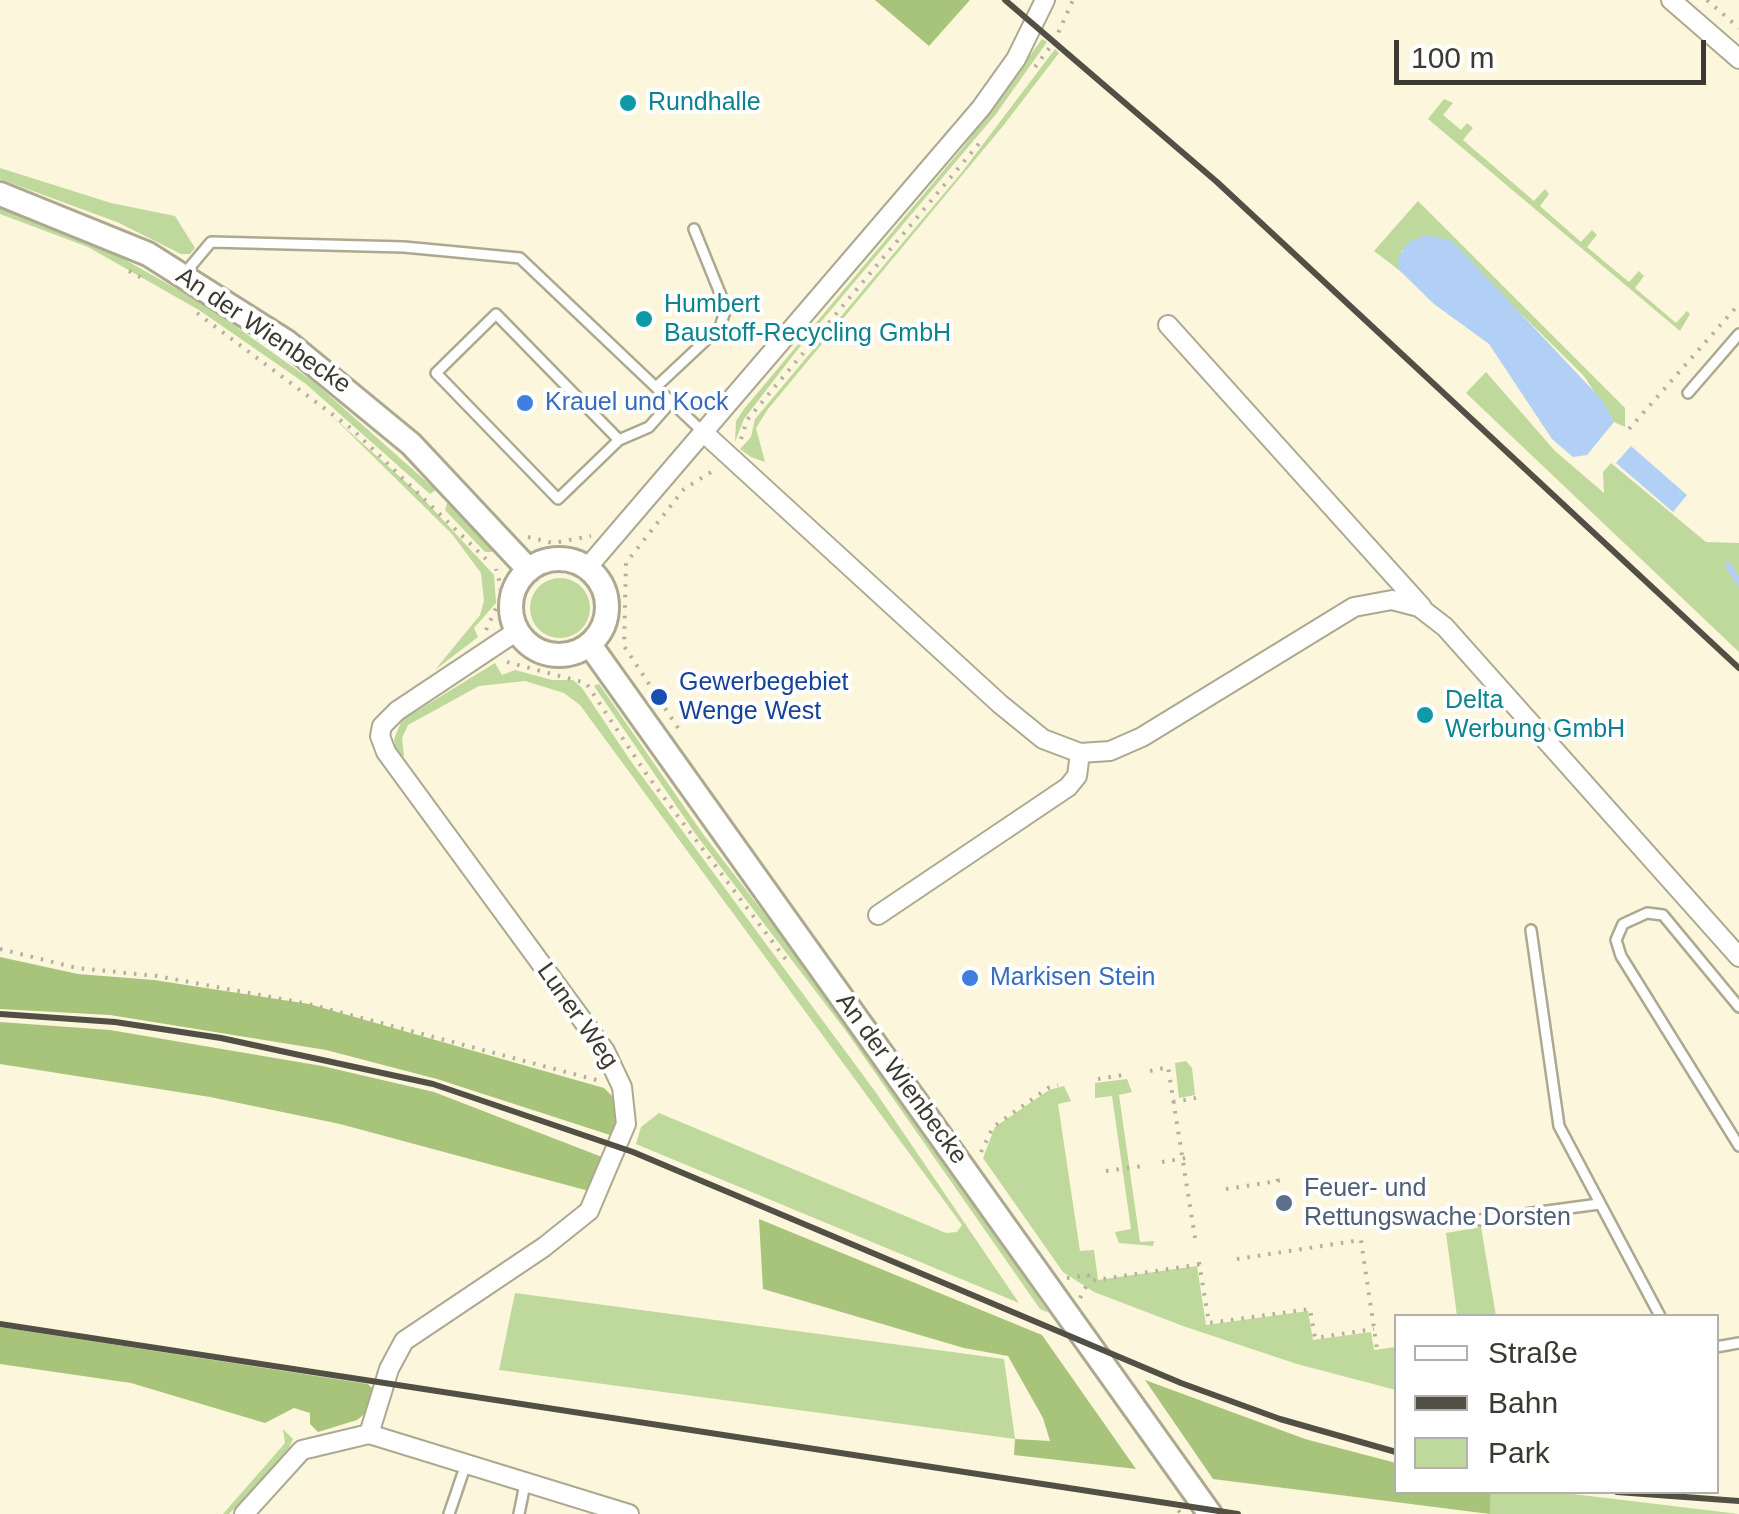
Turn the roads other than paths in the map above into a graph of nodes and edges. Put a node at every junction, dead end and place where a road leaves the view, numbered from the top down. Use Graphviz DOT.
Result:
graph roads {
  1 [pos="1046,0"];
  2 [pos="1670,0"];
  3 [pos="1739,60"];
  4 [pos="0,194"];
  5 [pos="694,229"];
  6 [pos="183,275"];
  7 [pos="1168,325"];
  8 [pos="1739,334"];
  9 [pos="656,388"];
  10 [pos="1688,394"];
  11 [pos="671,402"];
  12 [pos="703,432"];
  13 [pos="618,440"];
  14 [pos="586,568"];
  15 [pos="529,570"];
  16 [pos="1427,612"];
  17 [pos="517,630"];
  18 [pos="590,645"];
  19 [pos="1080,753"];
  20 [pos="878,915"];
  21 [pos="1531,930"];
  22 [pos="1739,957"];
  23 [pos="1739,1007"];
  24 [pos="1739,1146"];
  25 [pos="1599,1204"];
  26 [pos="1480,1220"];
  27 [pos="1659,1314"];
  28 [pos="370,1434"];
  29 [pos="464,1466"];
  30 [pos="525,1484"];
  31 [pos="591,1509"];
  32 [pos="244,1514"];
  33 [pos="449,1514"];
  34 [pos="519,1514"];
  35 [pos="629,1514"];
  36 [pos="1210,1514"];
  1 -- 12 [label="street"];
  2 -- 3 [label="street"];
  4 -- 6 [label="street, An der Wienbecke"];
  5 -- 9 [label="lane"];
  6 -- 9 [label="lane"];
  6 -- 15 [label="street, An der Wienbecke"];
  7 -- 16 [label="street"];
  8 -- 10 [label="lane"];
  9 -- 11 [label="lane"];
  11 -- 12 [label="lane"];
  11 -- 13 [label="lane"];
  12 -- 14 [label="street"];
  12 -- 19 [label="street"];
  13 -- 13 [label="lane"];
  14 -- 15 [label="street"];
  14 -- 18 [label="street"];
  15 -- 17 [label="street"];
  16 -- 19 [label="street"];
  16 -- 22 [label="street"];
  17 -- 18 [label="street"];
  17 -- 28 [label="street, Luner Weg"];
  18 -- 36 [label="street, An der Wienbecke"];
  19 -- 20 [label="street"];
  21 -- 25 [label="lane"];
  23 -- 24 [label="lane"];
  25 -- 26 [label="lane"];
  25 -- 27 [label="lane"];
  28 -- 29 [label="street"];
  28 -- 32 [label="street"];
  29 -- 30 [label="street"];
  29 -- 33 [label="lane"];
  30 -- 31 [label="street"];
  30 -- 34 [label="lane"];
  31 -- 35 [label="street"];
}
